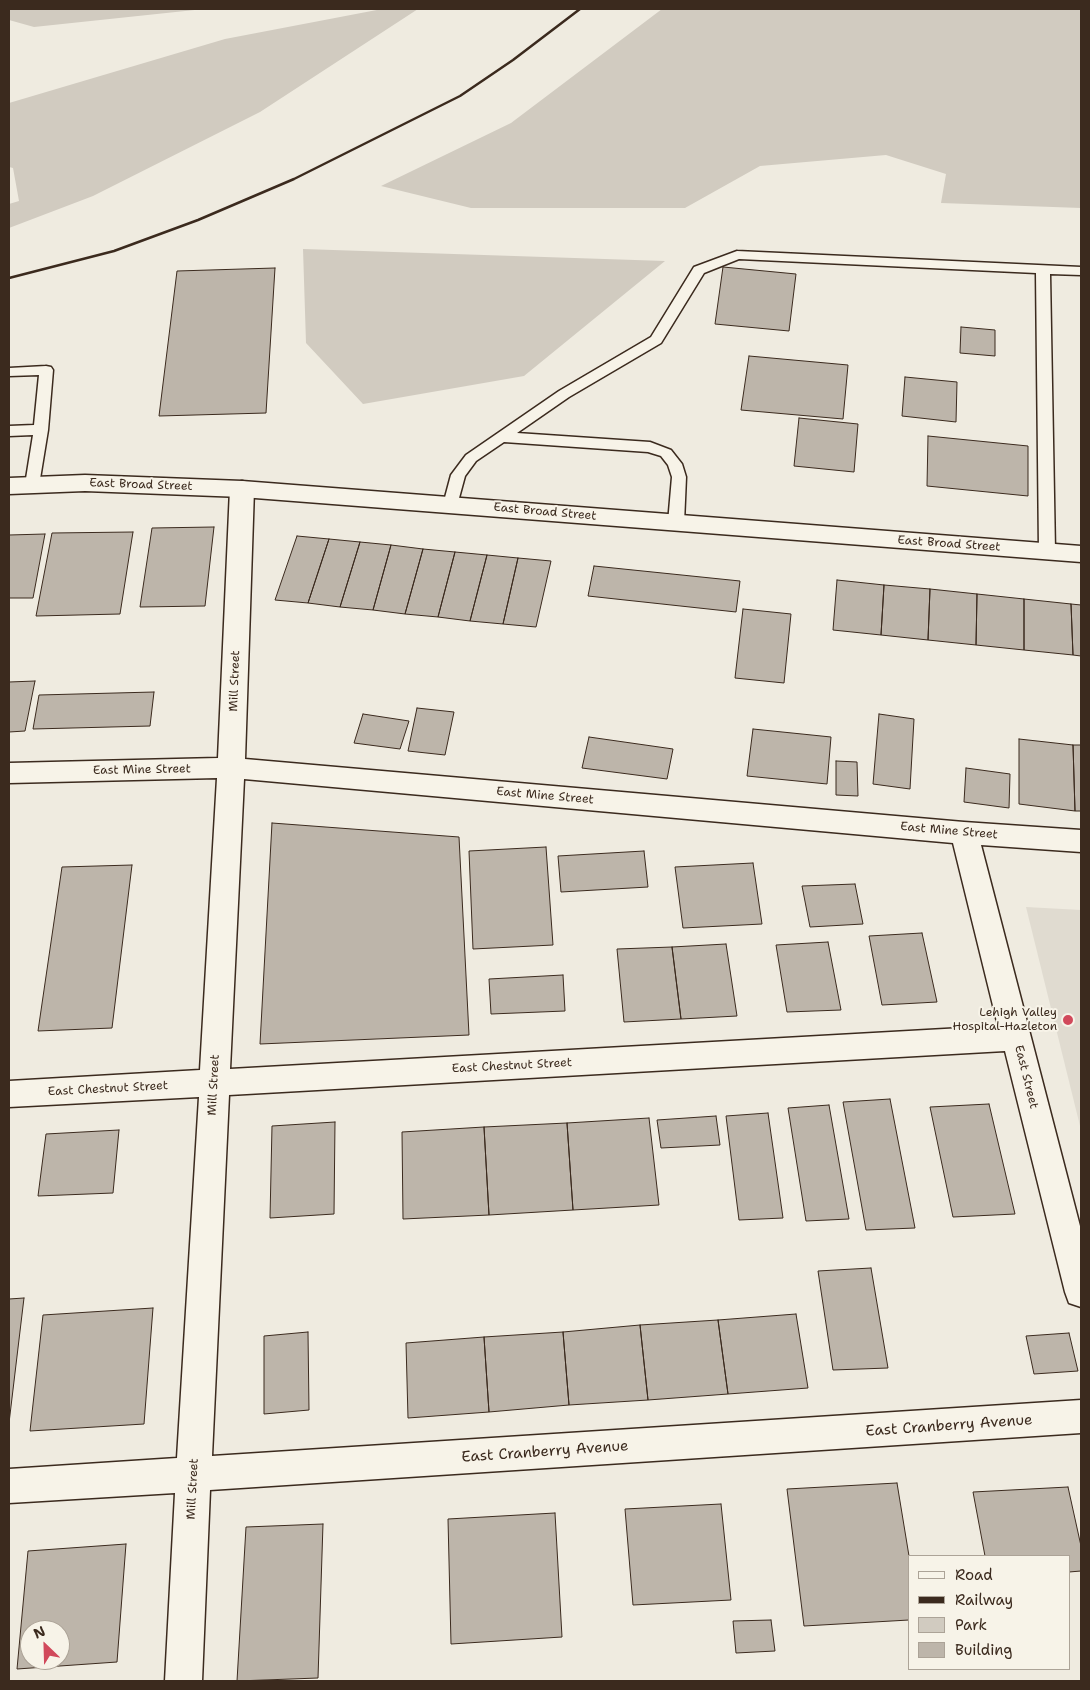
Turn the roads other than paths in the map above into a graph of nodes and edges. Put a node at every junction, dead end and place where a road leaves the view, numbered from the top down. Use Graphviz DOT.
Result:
graph roads {
  1 [pos="1043,268"];
  2 [pos="1081,271"];
  3 [pos="9,372"];
  4 [pos="41,430"];
  5 [pos="9,431"];
  6 [pos="501,437"];
  7 [pos="20,485"];
  8 [pos="242,489"];
  9 [pos="451,505"];
  10 [pos="676,523"];
  11 [pos="1046,551"];
  12 [pos="1081,554"];
  13 [pos="231,768"];
  14 [pos="9,773"];
  15 [pos="964,832"];
  16 [pos="1081,841"];
  17 [pos="1016,1038"];
  18 [pos="214,1083"];
  19 [pos="9,1094"];
  20 [pos="1081,1292"];
  21 [pos="1081,1417"];
  22 [pos="194,1474"];
  23 [pos="9,1486"];
  24 [pos="183,1681"];
  1 -- 2 [label="lane"];
  1 -- 6 [label="lane"];
  1 -- 11 [label="lane"];
  3 -- 4 [label="lane"];
  4 -- 5 [label="lane"];
  4 -- 7 [label="lane"];
  6 -- 9 [label="lane"];
  6 -- 10 [label="lane"];
  7 -- 8 [label="main road, East Broad Street"];
  8 -- 9 [label="main road, East Broad Street"];
  8 -- 13 [label="main road, Mill Street"];
  9 -- 10 [label="main road, East Broad Street"];
  10 -- 11 [label="main road, East Broad Street"];
  11 -- 12 [label="main road, East Broad Street"];
  13 -- 14 [label="main road, East Mine Street"];
  13 -- 15 [label="main road, East Mine Street"];
  13 -- 18 [label="main road, Mill Street"];
  15 -- 16 [label="main road, East Mine Street"];
  15 -- 17 [label="main road, East Street"];
  17 -- 18 [label="main road, East Chestnut Street"];
  17 -- 20 [label="main road, East Street"];
  18 -- 19 [label="main road, East Chestnut Street"];
  18 -- 22 [label="main road, Mill Street"];
  21 -- 22 [label="main road, East Cranberry Avenue"];
  22 -- 23 [label="main road, East Cranberry Avenue"];
  22 -- 24 [label="main road, Mill Street"];
}
